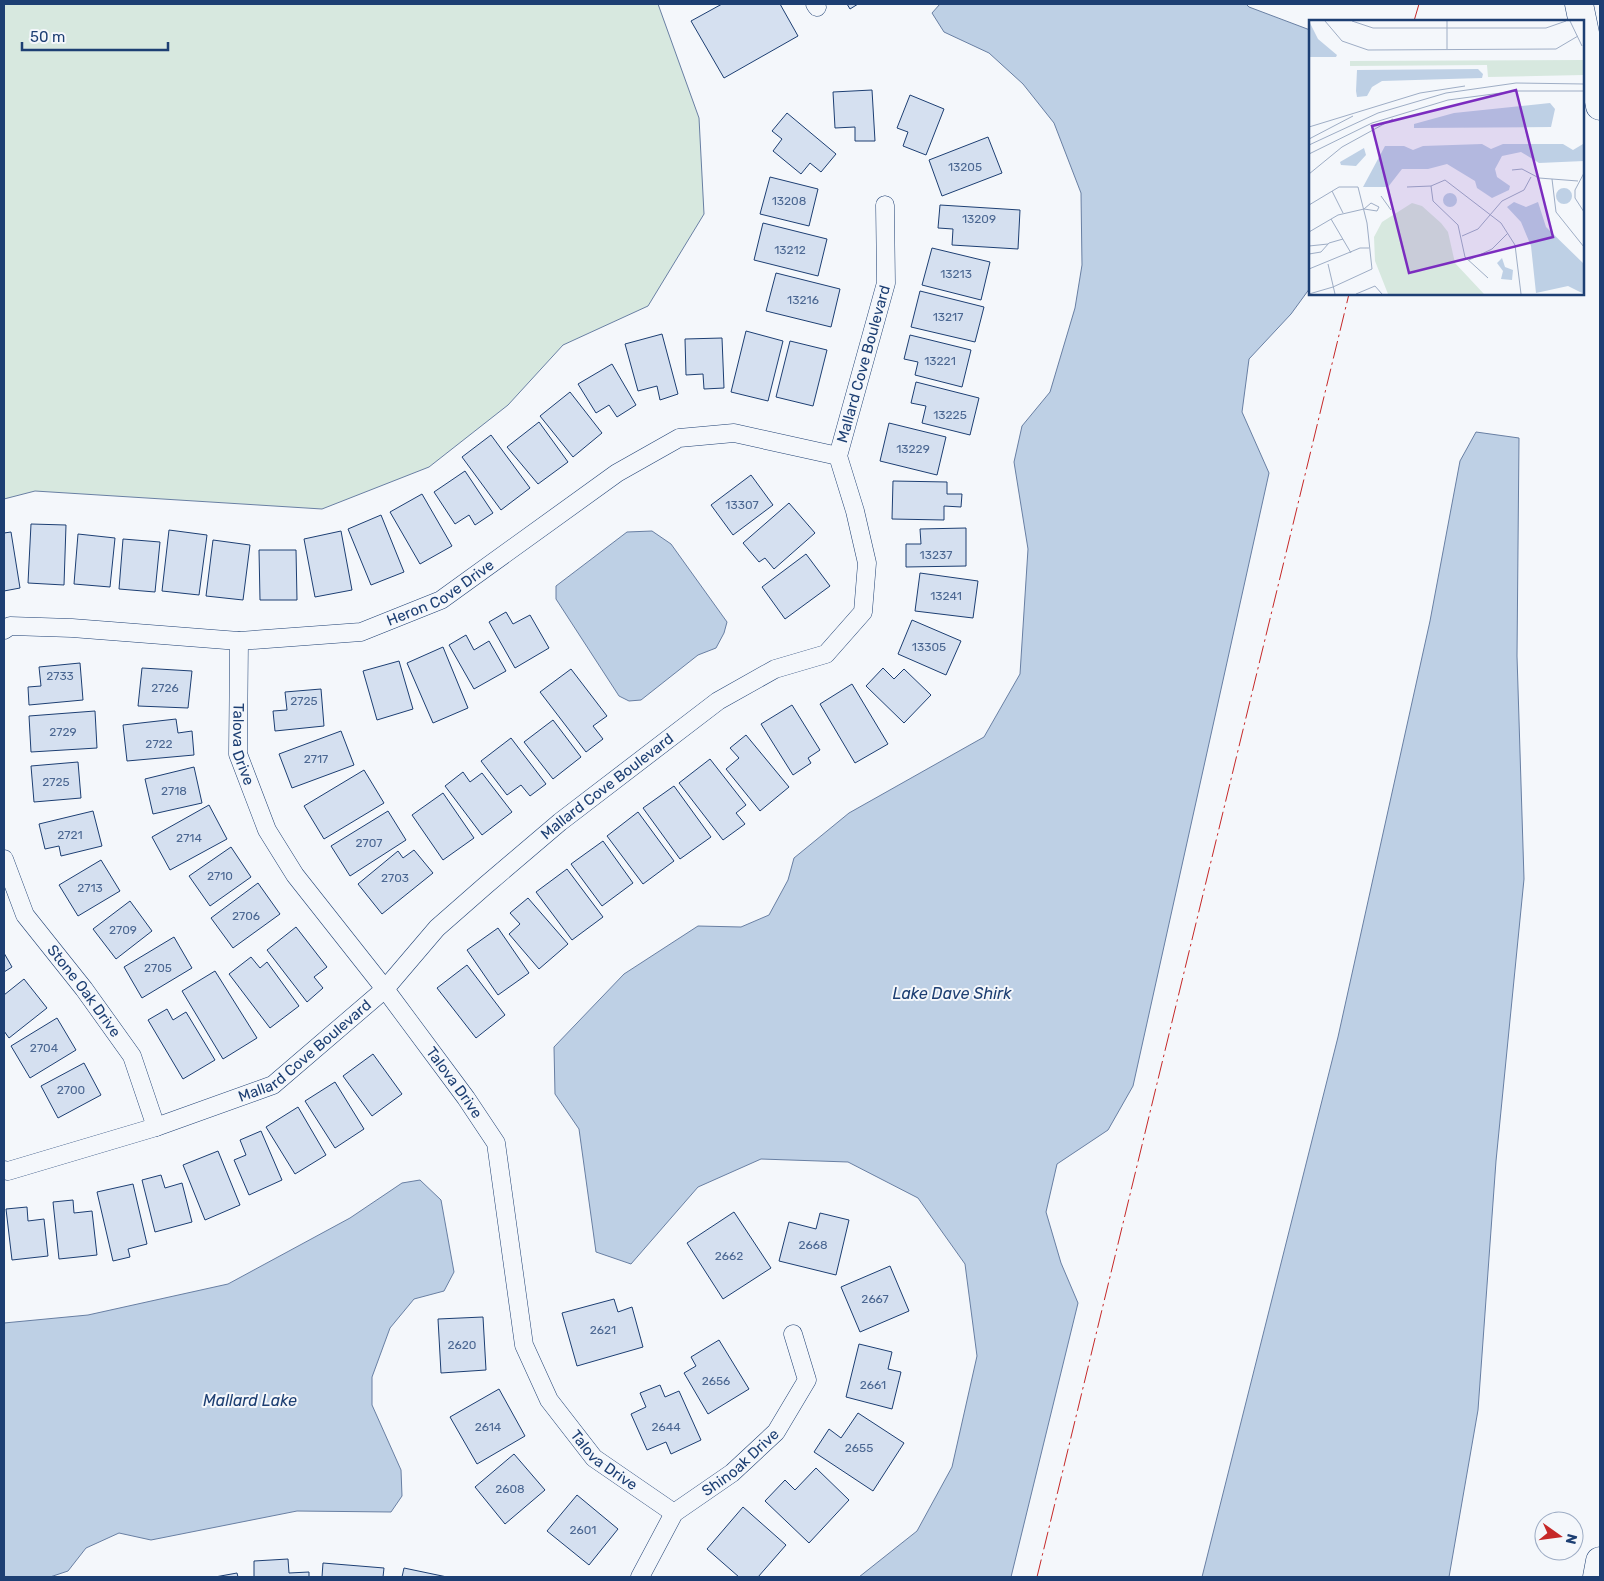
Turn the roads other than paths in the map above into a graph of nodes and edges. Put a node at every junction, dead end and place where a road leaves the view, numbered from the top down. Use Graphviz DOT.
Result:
graph roads {
  1 [pos="1579,4"];
  2 [pos="1582,20"];
  3 [pos="1584,28"];
  4 [pos="1600,106"];
  5 [pos="885,205"];
  6 [pos="838,456"];
  7 [pos="4,630"];
  8 [pos="239,641"];
  9 [pos="4,859"];
  10 [pos="385,989"];
  11 [pos="156,1127"];
  12 [pos="4,1170"];
  13 [pos="793,1334"];
  14 [pos="674,1513"];
  15 [pos="1600,1561"];
  16 [pos="640,1577"];
  17 [pos="1598,1577"];
  1 -- 2 [label="highway"];
  3 -- 4 [label="highway"];
  5 -- 6 [label="street, Mallard Cove Boulevard"];
  6 -- 8 [label="street, Heron Cove Drive"];
  6 -- 10 [label="street, Mallard Cove Boulevard"];
  7 -- 8 [label="street, Heron Cove Drive"];
  8 -- 10 [label="street, Talova Drive"];
  9 -- 11 [label="street, Stone Oak Drive"];
  10 -- 11 [label="street, Mallard Cove Boulevard"];
  10 -- 14 [label="street, Talova Drive"];
  11 -- 12 [label="street, Mallard Cove Boulevard"];
  13 -- 14 [label="street, Shinoak Drive"];
  14 -- 16 [label="street, Shinoak Drive"];
  15 -- 17 [label="highway"];
}
